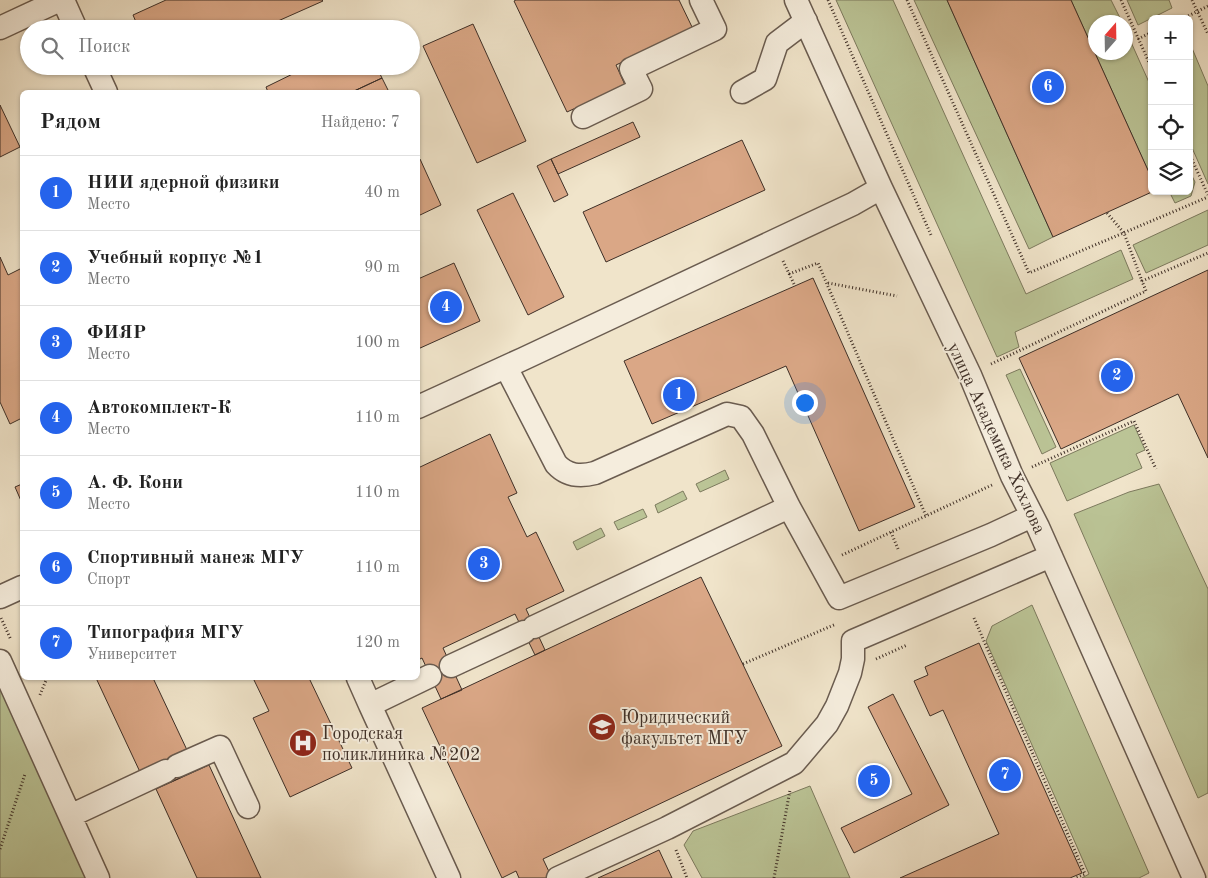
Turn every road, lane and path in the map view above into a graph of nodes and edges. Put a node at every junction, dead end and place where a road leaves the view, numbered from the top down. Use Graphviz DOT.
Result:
graph roads {
  1 [pos="61,0"];
  2 [pos="701,0"];
  3 [pos="796,0"];
  4 [pos="908,0"];
  5 [pos="1121,0"];
  6 [pos="1192,0"];
  7 [pos="1208,6"];
  8 [pos="1198,11"];
  9 [pos="1190,15"];
  10 [pos="71,20"];
  11 [pos="806,21"];
  12 [pos="0,28"];
  13 [pos="1148,34"];
  14 [pos="1208,34"];
  15 [pos="1138,39"];
  16 [pos="1148,60"];
  17 [pos="98,75"];
  18 [pos="105,90"];
  19 [pos="742,92"];
  20 [pos="583,117"];
  21 [pos="1193,162"];
  22 [pos="881,188"];
  23 [pos="1208,196"];
  24 [pos="1107,212"];
  25 [pos="1124,233"];
  26 [pos="1208,253"];
  27 [pos="781,256"];
  28 [pos="789,274"];
  29 [pos="1142,281"];
  30 [pos="828,283"];
  31 [pos="795,286"];
  32 [pos="897,296"];
  33 [pos="1009,355"];
  34 [pos="506,367"];
  35 [pos="420,406"];
  36 [pos="1050,459"];
  37 [pos="1156,469"];
  38 [pos="990,485"];
  39 [pos="790,507"];
  40 [pos="926,516"];
  41 [pos="1032,516"];
  42 [pos="1051,556"];
  43 [pos="821,565"];
  44 [pos="20,588"];
  45 [pos="0,597"];
  46 [pos="974,618"];
  47 [pos="0,661"];
  48 [pos="451,666"];
  49 [pos="430,676"];
  50 [pos="46,680"];
  51 [pos="359,680"];
  52 [pos="38,700"];
  53 [pos="370,705"];
  54 [pos="36,742"];
  55 [pos="794,763"];
  56 [pos="248,807"];
  57 [pos="70,816"];
  58 [pos="667,828"];
  59 [pos="0,849"];
  60 [pos="98,878"];
  61 [pos="449,878"];
  62 [pos="558,878"];
  63 [pos="687,878"];
  64 [pos="774,878"];
  65 [pos="1076,878"];
  66 [pos="1194,878"];
  1 -- 10 [label="street"];
  1 -- 12 [label="street"];
  2 -- 20 [label="street"];
  3 -- 11 [label="street, улица Академика Хохлова"];
  4 -- 25 [label="path"];
  5 -- 15 [label="path"];
  6 -- 8 [label="path"];
  7 -- 8 [label="path"];
  8 -- 9 [label="path"];
  8 -- 14 [label="path"];
  11 -- 19 [label="street"];
  11 -- 22 [label="street, улица Академика Хохлова"];
  13 -- 15 [label="path"];
  15 -- 16 [label="path"];
  17 -- 18 [label="street"];
  21 -- 23 [label="path"];
  22 -- 34 [label="street"];
  22 -- 41 [label="street, улица Академика Хохлова"];
  23 -- 25 [label="path"];
  24 -- 25 [label="path"];
  25 -- 29 [label="path"];
  26 -- 29 [label="path"];
  27 -- 28 [label="path"];
  28 -- 30 [label="path"];
  28 -- 31 [label="path"];
  29 -- 33 [label="path"];
  30 -- 32 [label="path"];
  30 -- 40 [label="path"];
  34 -- 35 [label="street"];
  34 -- 39 [label="street"];
  36 -- 37 [label="path"];
  38 -- 40 [label="path"];
  39 -- 43 [label="street"];
  39 -- 48 [label="street"];
  40 -- 43 [label="path"];
  41 -- 42 [label="street, улица Академика Хохлова"];
  41 -- 43 [label="street"];
  42 -- 55 [label="street"];
  42 -- 66 [label="street, улица Академика Хохлова"];
  44 -- 45 [label="street"];
  46 -- 65 [label="path"];
  47 -- 54 [label="street"];
  49 -- 53 [label="street"];
  50 -- 52 [label="path"];
  51 -- 53 [label="street"];
  53 -- 61 [label="street"];
  54 -- 57 [label="street"];
  54 -- 59 [label="path"];
  55 -- 58 [label="street"];
  55 -- 64 [label="path"];
  56 -- 57 [label="street"];
  57 -- 60 [label="street"];
  58 -- 62 [label="street"];
  58 -- 63 [label="path"];
}
